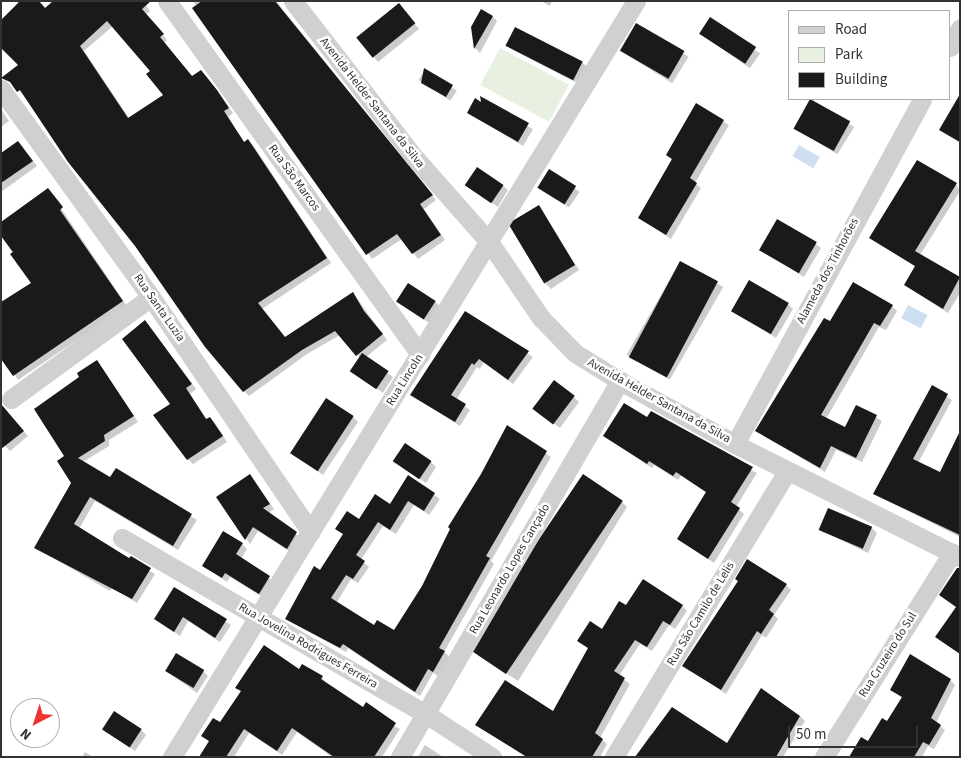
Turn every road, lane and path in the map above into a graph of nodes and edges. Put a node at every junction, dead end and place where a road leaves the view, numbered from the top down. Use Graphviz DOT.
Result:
graph roads {
  1 [pos="167,1"];
  2 [pos="293,1"];
  3 [pos="636,1"];
  4 [pos="960,28"];
  5 [pos="951,45"];
  6 [pos="1,89"];
  7 [pos="921,100"];
  8 [pos="490,243"];
  9 [pos="151,297"];
  10 [pos="420,355"];
  11 [pos="620,381"];
  12 [pos="11,399"];
  13 [pos="735,444"];
  14 [pos="787,471"];
  15 [pos="311,532"];
  16 [pos="122,538"];
  17 [pos="956,555"];
  18 [pos="258,617"];
  19 [pos="426,714"];
  20 [pos="172,757"];
  21 [pos="400,757"];
  22 [pos="492,757"];
  23 [pos="614,757"];
  24 [pos="824,757"];
  1 -- 10 [label="street, Rua São Marcos"];
  2 -- 8 [label="street, Avenida Helder Santana da Silva"];
  3 -- 8 [label="street, Rua Lincoln"];
  4 -- 5 [label="street"];
  6 -- 9 [label="street, Rua Santa Luzia"];
  7 -- 13 [label="street, Alameda dos Tinhorões"];
  8 -- 10 [label="street, Rua Lincoln"];
  8 -- 11 [label="street, Avenida Helder Santana da Silva"];
  9 -- 12 [label="street"];
  9 -- 15 [label="street, Rua Santa Luzia"];
  10 -- 15 [label="street, Rua Lincoln"];
  11 -- 13 [label="street, Avenida Helder Santana da Silva"];
  11 -- 19 [label="street, Rua Leonardo Lopes Cançado"];
  13 -- 14 [label="street, Avenida Helder Santana da Silva"];
  14 -- 17 [label="street, Avenida Helder Santana da Silva"];
  14 -- 23 [label="street, Rua São Camilo de Lelis"];
  15 -- 18 [label="street, Rua Lincoln"];
  16 -- 18 [label="street, Rua Jovelina Rodrigues Ferreira"];
  17 -- 24 [label="street, Rua Cruzeiro do Sul"];
  18 -- 19 [label="street, Rua Jovelina Rodrigues Ferreira"];
  18 -- 20 [label="street, Rua Lincoln"];
  19 -- 21 [label="street, Rua Leonardo Lopes Cançado"];
  19 -- 22 [label="street, Rua Jovelina Rodrigues Ferreira"];
}
